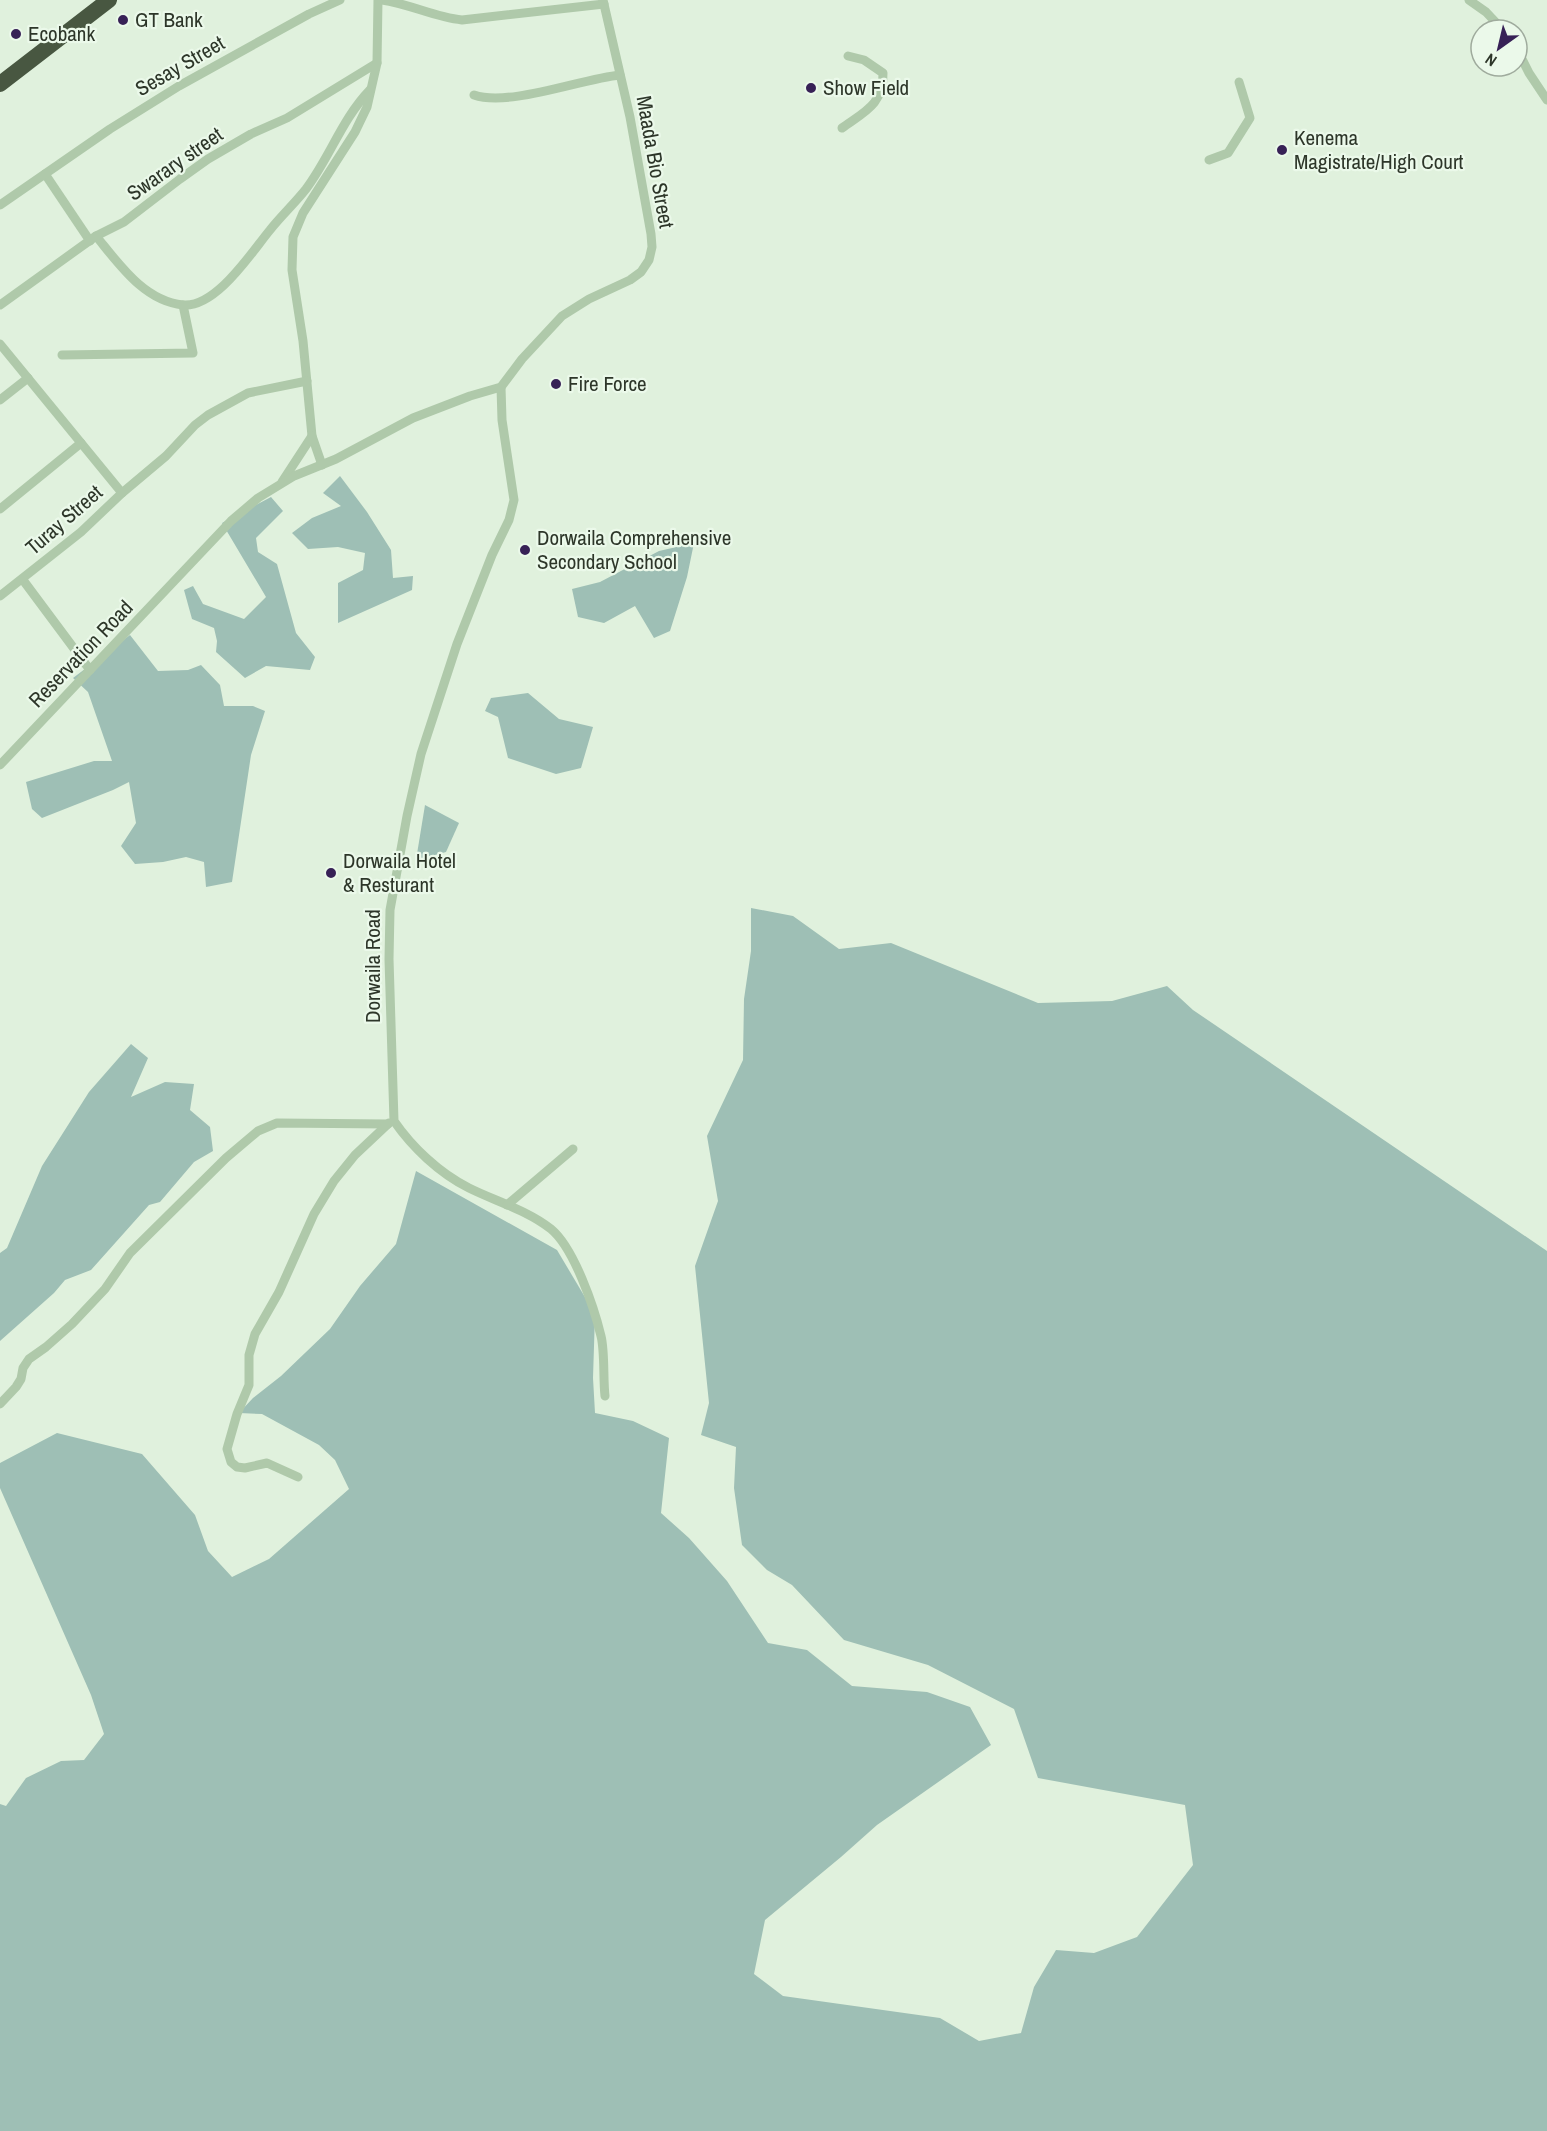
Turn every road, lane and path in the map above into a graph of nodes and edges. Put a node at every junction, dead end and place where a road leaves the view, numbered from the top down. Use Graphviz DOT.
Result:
graph roads {
  1 [pos="340,0"];
  2 [pos="380,0"];
  3 [pos="1469,0"];
  4 [pos="103,2"];
  5 [pos="604,2"];
  6 [pos="1492,18"];
  7 [pos="848,56"];
  8 [pos="377,63"];
  9 [pos="1529,73"];
  10 [pos="620,75"];
  11 [pos="1239,82"];
  12 [pos="0,84"];
  13 [pos="372,88"];
  14 [pos="474,94"];
  15 [pos="1547,100"];
  16 [pos="842,128"];
  17 [pos="1209,160"];
  18 [pos="45,174"];
  19 [pos="0,205"];
  20 [pos="291,206"];
  21 [pos="303,213"];
  22 [pos="93,238"];
  23 [pos="0,305"];
  24 [pos="183,305"];
  25 [pos="0,344"];
  26 [pos="62,355"];
  27 [pos="28,378"];
  28 [pos="307,381"];
  29 [pos="501,387"];
  30 [pos="0,400"];
  31 [pos="312,436"];
  32 [pos="81,443"];
  33 [pos="322,465"];
  34 [pos="280,484"];
  35 [pos="122,493"];
  36 [pos="0,509"];
  37 [pos="23,580"];
  38 [pos="0,596"];
  39 [pos="90,670"];
  40 [pos="0,765"];
  41 [pos="391,1122"];
  42 [pos="573,1149"];
  43 [pos="507,1205"];
  44 [pos="605,1396"];
  45 [pos="0,1404"];
  46 [pos="298,1477"];
  1 -- 18 [label="street, Sesay Street"];
  2 -- 5 [label="street"];
  2 -- 8 [label="street"];
  3 -- 6 [label="street"];
  4 -- 12 [label="highway"];
  5 -- 10 [label="street, Maada Bio Street"];
  7 -- 16 [label="street"];
  8 -- 13 [label="street"];
  8 -- 22 [label="street, Swarary street"];
  9 -- 15 [label="street"];
  10 -- 14 [label="street"];
  10 -- 29 [label="street, Maada Bio Street"];
  11 -- 17 [label="street"];
  13 -- 20 [label="street"];
  13 -- 21 [label="street"];
  18 -- 19 [label="street, Sesay Street"];
  18 -- 22 [label="street"];
  20 -- 21 [label="street"];
  20 -- 24 [label="street"];
  21 -- 28 [label="street"];
  22 -- 23 [label="street, Swarary street"];
  22 -- 24 [label="street"];
  24 -- 26 [label="street"];
  25 -- 27 [label="street"];
  27 -- 30 [label="street"];
  27 -- 32 [label="street"];
  28 -- 31 [label="street"];
  28 -- 35 [label="street, Turay Street"];
  29 -- 33 [label="street"];
  29 -- 41 [label="street, Dorwaila Road"];
  31 -- 33 [label="street"];
  31 -- 34 [label="street"];
  32 -- 35 [label="street"];
  32 -- 36 [label="street"];
  33 -- 34 [label="street"];
  34 -- 39 [label="street, Reservation Road"];
  35 -- 37 [label="street, Turay Street"];
  37 -- 38 [label="street, Turay Street"];
  37 -- 39 [label="street"];
  39 -- 40 [label="street, Reservation Road"];
  41 -- 43 [label="street"];
  41 -- 45 [label="street"];
  41 -- 46 [label="street"];
  42 -- 43 [label="street"];
  43 -- 44 [label="street"];
}
